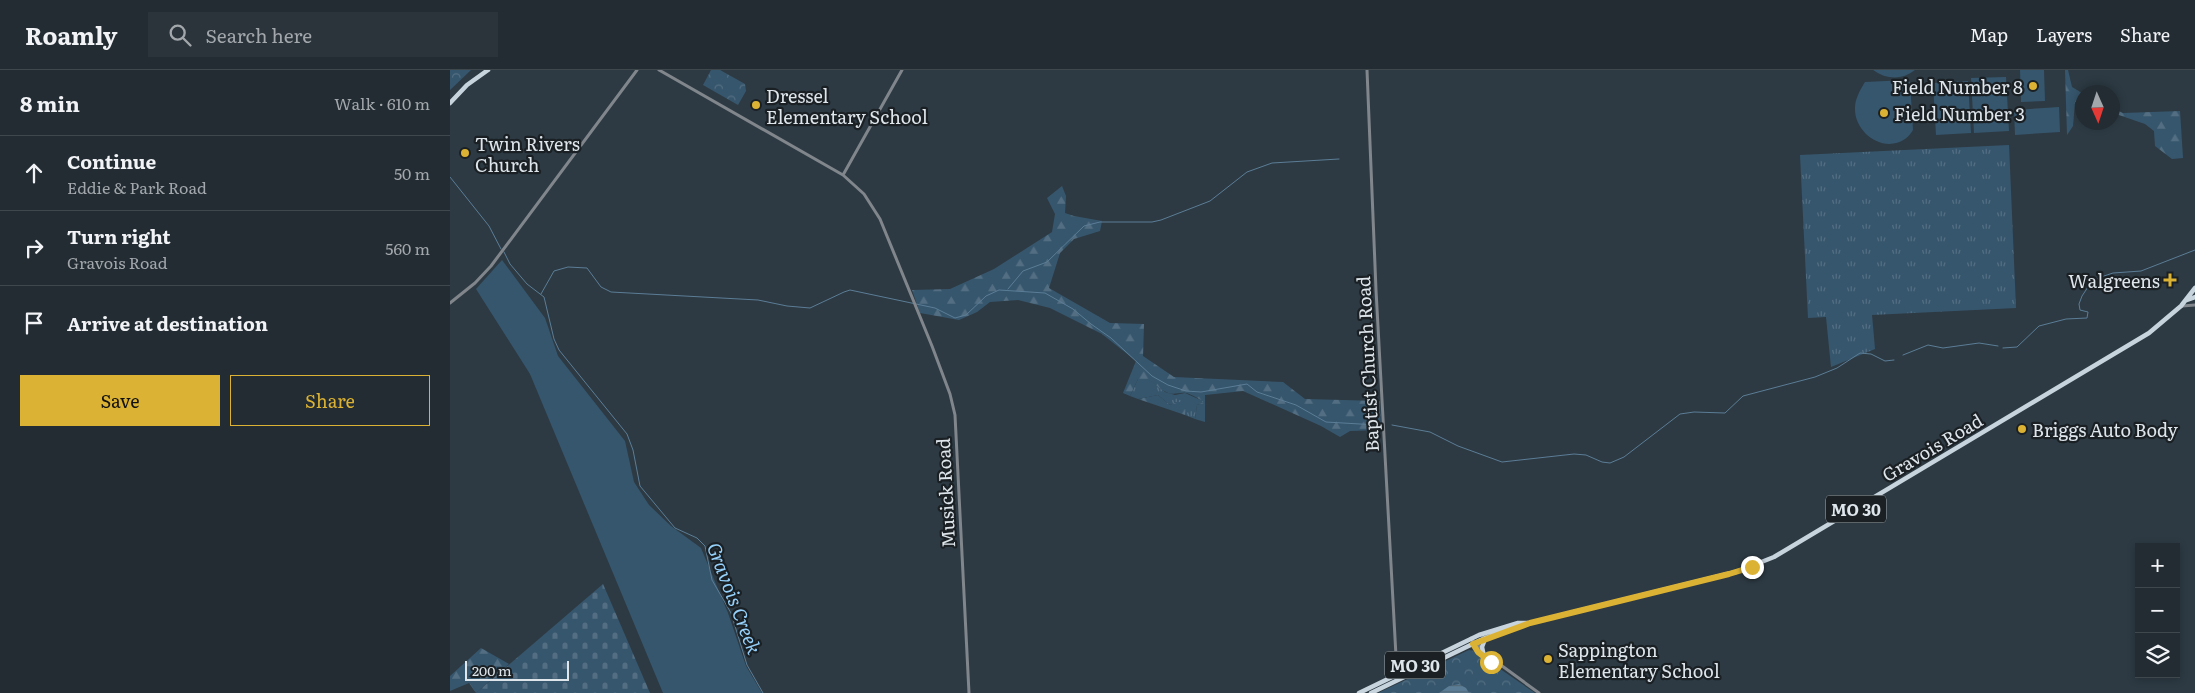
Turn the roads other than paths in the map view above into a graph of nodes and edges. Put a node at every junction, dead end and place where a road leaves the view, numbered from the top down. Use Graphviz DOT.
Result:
graph roads {
  1 [pos="488,70"];
  2 [pos="637,70"];
  3 [pos="659,70"];
  4 [pos="902,70"];
  5 [pos="1367,70"];
  6 [pos="450,103"];
  7 [pos="843,175"];
  8 [pos="2195,288"];
  9 [pos="2195,297"];
  10 [pos="2187,300"];
  11 [pos="450,303"];
  12 [pos="2195,305"];
  13 [pos="2181,306"];
  14 [pos="1530,623"];
  15 [pos="1473,638"];
  16 [pos="1486,638"];
  17 [pos="1475,643"];
  18 [pos="1483,652"];
  19 [pos="1397,663"];
  20 [pos="1500,666"];
  21 [pos="1411,667"];
  22 [pos="1401,675"];
  23 [pos="1390,678"];
  24 [pos="969,693"];
  25 [pos="1359,693"];
  26 [pos="1371,693"];
  27 [pos="1539,693"];
  1 -- 6 [label="main road"];
  2 -- 11 [label="street"];
  3 -- 7 [label="street, Musick Road"];
  4 -- 7 [label="street"];
  5 -- 19 [label="street, Baptist Church Road"];
  7 -- 24 [label="street, Musick Road"];
  8 -- 10 [label="main road, Gravois Road / MO 30"];
  9 -- 10 [label="main road, Gravois Road / MO 30"];
  10 -- 13 [label="main road, Gravois Road / MO 30"];
  12 -- 13 [label="street"];
  13 -- 14 [label="main road, Gravois Road / MO 30"];
  14 -- 15 [label="main road, Gravois Road / MO 30"];
  14 -- 16 [label="main road, Gravois Road / MO 30"];
  15 -- 17 [label="street"];
  15 -- 21 [label="main road, Gravois Road / MO 30"];
  16 -- 17 [label="main road, Gravois Road / MO 30"];
  16 -- 18 [label="main road"];
  17 -- 18 [label="street"];
  17 -- 20 [label="street"];
  17 -- 22 [label="main road, Gravois Road / MO 30"];
  18 -- 20 [label="street"];
  19 -- 21 [label="main road"];
  19 -- 22 [label="street, Baptist Church Road"];
  19 -- 23 [label="main road"];
  20 -- 27 [label="street"];
  21 -- 22 [label="main road, Gravois Road / MO 30"];
  22 -- 23 [label="main road, Gravois Road / MO 30"];
  22 -- 26 [label="main road, Gravois Road / MO 30"];
  23 -- 25 [label="main road, Gravois Road / MO 30"];
}
